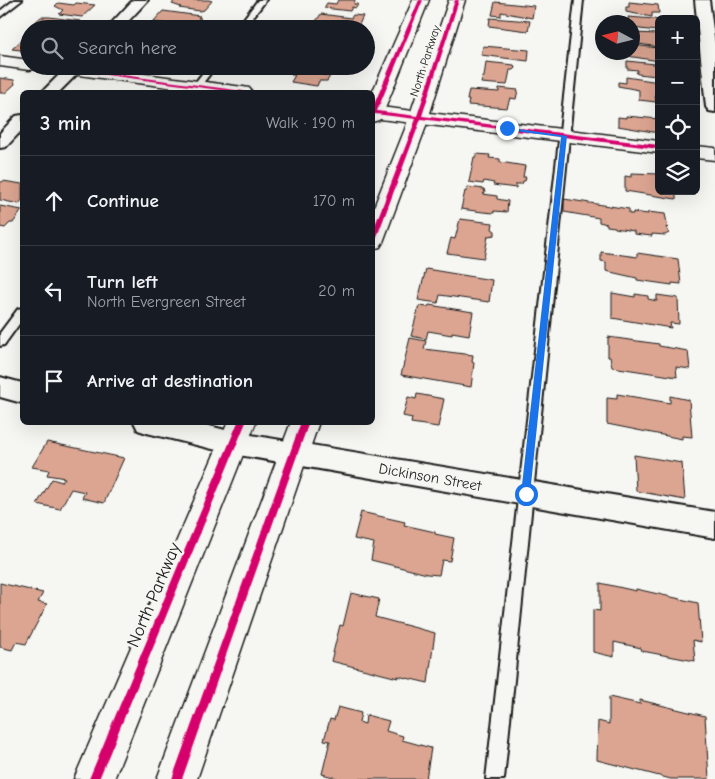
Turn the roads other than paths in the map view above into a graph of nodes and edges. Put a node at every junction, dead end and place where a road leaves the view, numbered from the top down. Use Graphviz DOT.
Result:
graph roads {
  1 [pos="18,0"];
  2 [pos="140,0"];
  3 [pos="262,0"];
  4 [pos="421,0"];
  5 [pos="458,0"];
  6 [pos="580,0"];
  7 [pos="702,0"];
  8 [pos="0,15"];
  9 [pos="121,20"];
  10 [pos="247,20"];
  11 [pos="0,61"];
  12 [pos="20,64"];
  13 [pos="68,75"];
  14 [pos="115,75"];
  15 [pos="205,75"];
  16 [pos="194,89"];
  17 [pos="52,90"];
  18 [pos="210,90"];
  19 [pos="715,105"];
  20 [pos="375,108"];
  21 [pos="375,113"];
  22 [pos="419,117"];
  23 [pos="20,122"];
  24 [pos="564,136"];
  25 [pos="0,143"];
  26 [pos="655,147"];
  27 [pos="700,152"];
  28 [pos="715,154"];
  29 [pos="375,234"];
  30 [pos="20,315"];
  31 [pos="0,342"];
  32 [pos="0,387"];
  33 [pos="20,392"];
  34 [pos="172,425"];
  35 [pos="304,425"];
  36 [pos="238,433"];
  37 [pos="293,454"];
  38 [pos="526,494"];
  39 [pos="715,525"];
  40 [pos="94,779"];
  41 [pos="177,779"];
  42 [pos="495,779"];
  1 -- 8 [label="lane"];
  2 -- 9 [label="street"];
  3 -- 10 [label="lane"];
  4 -- 20 [label="main road, North Parkway"];
  5 -- 22 [label="main road, North Parkway"];
  6 -- 24 [label="lane"];
  7 -- 19 [label="street"];
  11 -- 12 [label="main road"];
  13 -- 17 [label="street"];
  14 -- 16 [label="main road"];
  15 -- 16 [label="lane"];
  16 -- 18 [label="main road"];
  21 -- 22 [label="main road"];
  22 -- 24 [label="main road"];
  22 -- 29 [label="main road, North Parkway"];
  23 -- 25 [label="street"];
  24 -- 26 [label="main road"];
  24 -- 38 [label="lane"];
  27 -- 28 [label="main road"];
  30 -- 31 [label="lane"];
  32 -- 33 [label="street"];
  34 -- 36 [label="street, Dickinson Street"];
  35 -- 37 [label="main road"];
  36 -- 37 [label="street, Dickinson Street"];
  36 -- 40 [label="main road, North Parkway"];
  37 -- 38 [label="street, Dickinson Street"];
  37 -- 41 [label="main road"];
  38 -- 39 [label="street, Dickinson Street"];
  38 -- 42 [label="lane"];
}
